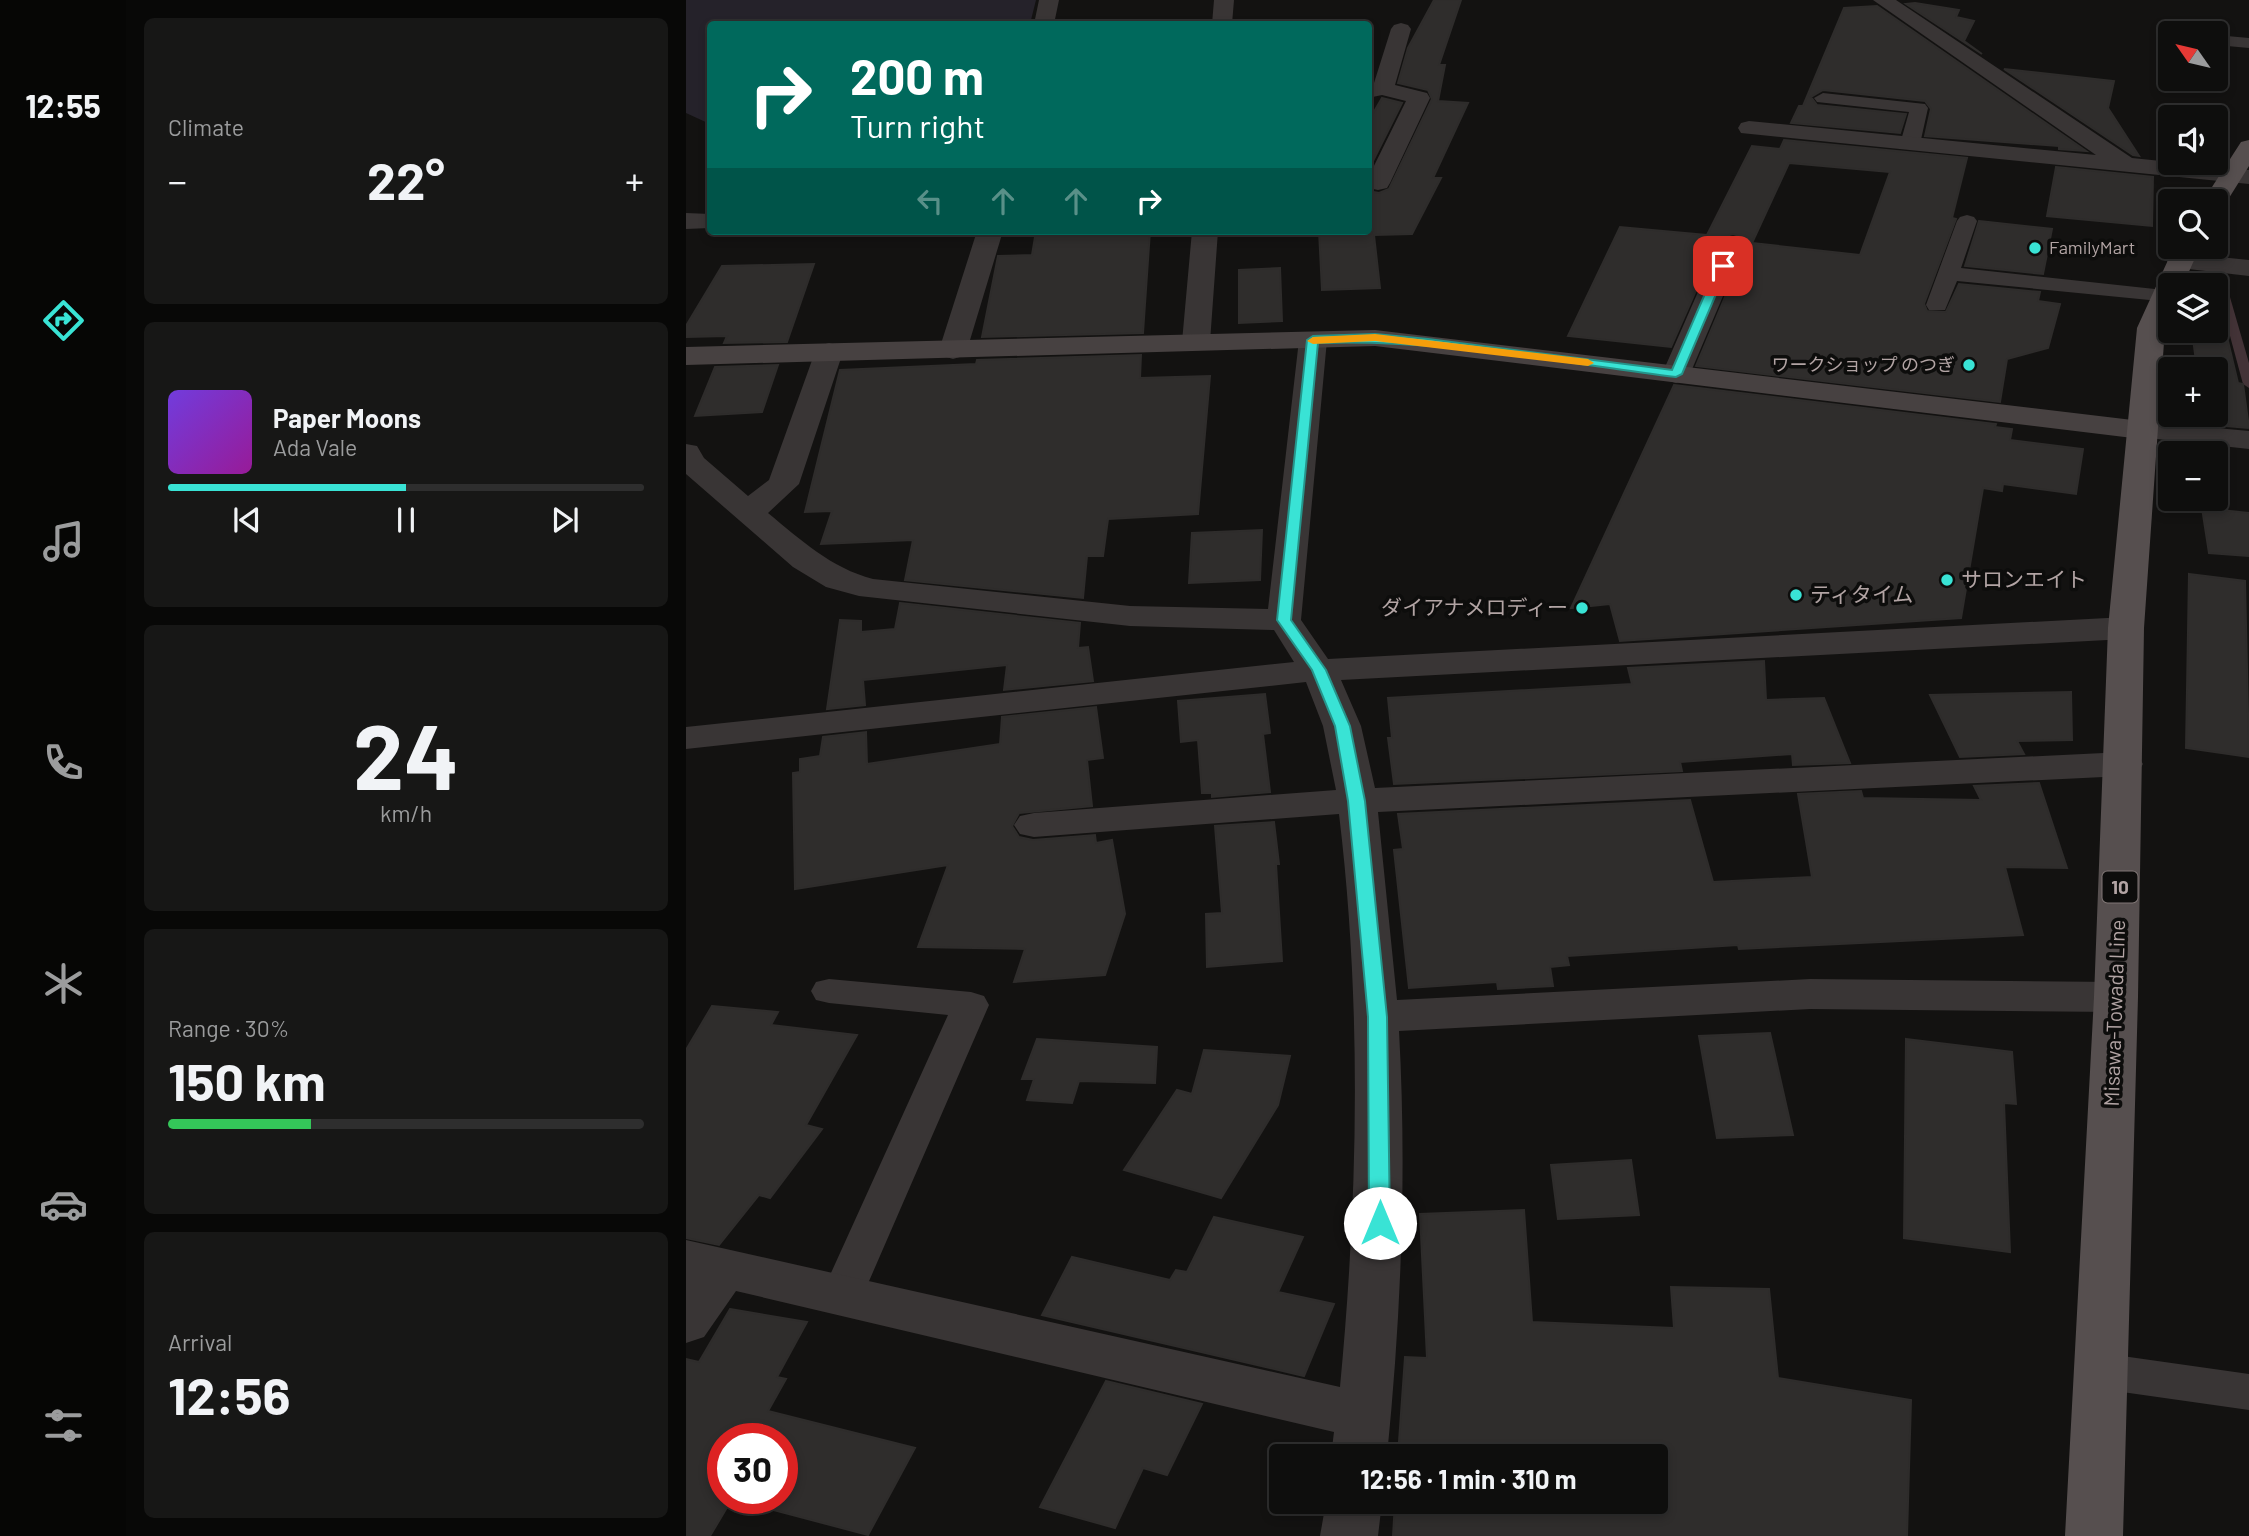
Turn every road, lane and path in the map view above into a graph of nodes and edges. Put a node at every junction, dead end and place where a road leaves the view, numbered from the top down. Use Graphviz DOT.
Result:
graph roads {
  1 [pos="1049,0"];
  2 [pos="1224,0"];
  3 [pos="1883,0"];
  4 [pos="1045,21"];
  5 [pos="1222,21"];
  6 [pos="1401,29"];
  7 [pos="2228,41"];
  8 [pos="2249,43"];
  9 [pos="1376,89"];
  10 [pos="1823,98"];
  11 [pos="1749,128"];
  12 [pos="1910,144"];
  13 [pos="2249,147"];
  14 [pos="2126,165"];
  15 [pos="2241,176"];
  16 [pos="1378,183"];
  17 [pos="2228,189"];
  18 [pos="686,221"];
  19 [pos="707,221"];
  20 [pos="1967,221"];
  21 [pos="989,235"];
  22 [pos="1205,235"];
  23 [pos="1732,244"];
  24 [pos="2177,268"];
  25 [pos="2249,268"];
  26 [pos="1947,273"];
  27 [pos="1937,305"];
  28 [pos="1313,340"];
  29 [pos="1196,342"];
  30 [pos="953,350"];
  31 [pos="829,352"];
  32 [pos="686,356"];
  33 [pos="1676,374"];
  34 [pos="2141,430"];
  35 [pos="2249,440"];
  36 [pos="686,453"];
  37 [pos="750,511"];
  38 [pos="1284,620"];
  39 [pos="2126,628"];
  40 [pos="1319,670"];
  41 [pos="686,738"];
  42 [pos="2124,764"];
  43 [pos="1356,801"];
  44 [pos="1034,825"];
  45 [pos="829,991"];
  46 [pos="2116,997"];
  47 [pos="1377,1017"];
  48 [pos="705,1264"];
  49 [pos="842,1295"];
  50 [pos="686,1322"];
  51 [pos="2101,1371"];
  52 [pos="2249,1392"];
  53 [pos="1362,1436"];
  54 [pos="1352,1514"];
  55 [pos="1349,1536"];
  56 [pos="2094,1536"];
  1 -- 4 [label="street"];
  2 -- 5 [label="street"];
  3 -- 14 [label="street"];
  6 -- 9 [label="street"];
  7 -- 8 [label="lane"];
  9 -- 16 [label="street"];
  10 -- 12 [label="lane"];
  11 -- 12 [label="street"];
  12 -- 14 [label="street"];
  13 -- 15 [label="main road"];
  14 -- 15 [label="street"];
  15 -- 17 [label="main road"];
  18 -- 19 [label="street"];
  20 -- 26 [label="lane"];
  21 -- 30 [label="street"];
  22 -- 29 [label="street"];
  23 -- 33 [label="street"];
  24 -- 25 [label="street"];
  24 -- 26 [label="lane"];
  24 -- 34 [label="main road, Misawa-Towada Line / 10"];
  26 -- 27 [label="lane"];
  28 -- 29 [label="street"];
  28 -- 33 [label="street"];
  28 -- 38 [label="street"];
  29 -- 30 [label="street"];
  30 -- 31 [label="street"];
  31 -- 32 [label="street"];
  31 -- 37 [label="street"];
  33 -- 34 [label="street"];
  34 -- 35 [label="street"];
  34 -- 39 [label="main road, Misawa-Towada Line / 10"];
  36 -- 37 [label="street"];
  37 -- 38 [label="street"];
  38 -- 40 [label="street"];
  39 -- 40 [label="street"];
  39 -- 42 [label="main road, Misawa-Towada Line / 10"];
  40 -- 41 [label="street"];
  40 -- 43 [label="street"];
  42 -- 43 [label="street"];
  42 -- 46 [label="main road, Misawa-Towada Line / 10"];
  43 -- 44 [label="street"];
  43 -- 47 [label="street"];
  45 -- 49 [label="lane"];
  46 -- 47 [label="street"];
  46 -- 51 [label="main road, Misawa-Towada Line / 10"];
  47 -- 53 [label="street"];
  48 -- 49 [label="street"];
  48 -- 50 [label="street"];
  49 -- 53 [label="street"];
  51 -- 52 [label="lane"];
  51 -- 56 [label="main road, Misawa-Towada Line / 10"];
  54 -- 55 [label="street"];
}
